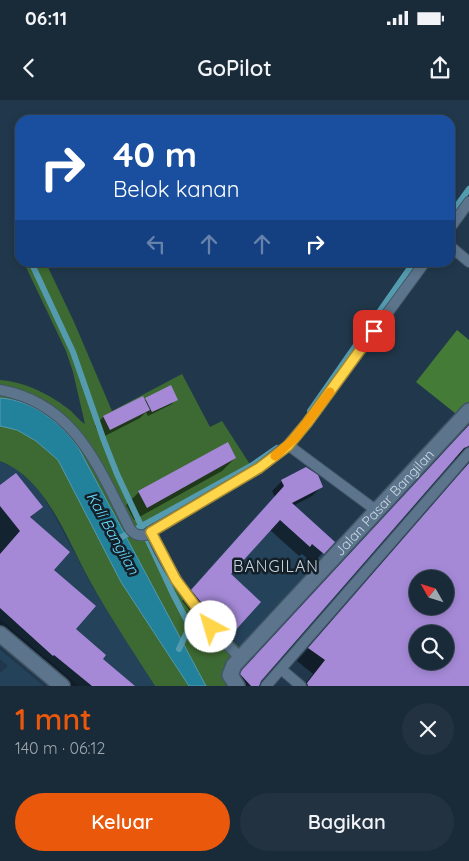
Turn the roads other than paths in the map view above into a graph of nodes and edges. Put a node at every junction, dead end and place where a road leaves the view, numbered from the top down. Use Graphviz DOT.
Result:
graph roads {
  1 [pos="469,202"];
  2 [pos="455,221"];
  3 [pos="455,250"];
  4 [pos="469,262"];
  5 [pos="421,267"];
  6 [pos="0,390"];
  7 [pos="469,411"];
  8 [pos="288,446"];
  9 [pos="469,453"];
  10 [pos="377,511"];
  11 [pos="151,532"];
  12 [pos="0,634"];
  13 [pos="240,658"];
  14 [pos="280,669"];
  15 [pos="62,686"];
  16 [pos="237,686"];
  17 [pos="266,686"];
  18 [pos="301,686"];
  1 -- 2 [label="lane"];
  3 -- 4 [label="lane"];
  5 -- 8 [label="lane"];
  6 -- 11 [label="lane"];
  7 -- 10 [label="street, Jalan Pasar Bangilan"];
  8 -- 10 [label="lane"];
  8 -- 11 [label="lane"];
  9 -- 14 [label="lane"];
  10 -- 13 [label="street, Jalan Pasar Bangilan"];
  11 -- 13 [label="lane"];
  12 -- 15 [label="street"];
  13 -- 16 [label="street, Jalan Pasar Bangilan"];
  14 -- 17 [label="lane"];
  14 -- 18 [label="lane"];
}
